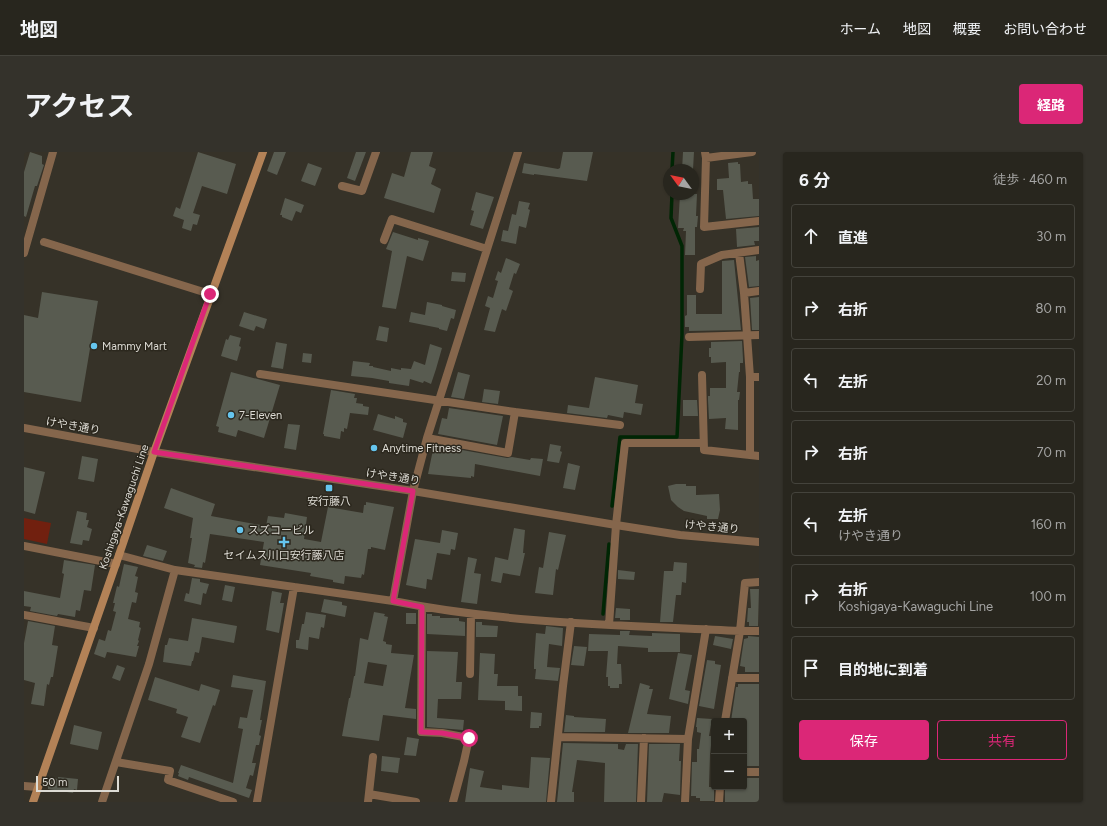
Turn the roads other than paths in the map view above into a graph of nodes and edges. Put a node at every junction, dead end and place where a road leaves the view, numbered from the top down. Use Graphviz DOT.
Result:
graph roads {
  1 [pos="52,152"];
  2 [pos="263,152"];
  3 [pos="376,152"];
  4 [pos="518,152"];
  5 [pos="752,152"];
  6 [pos="706,155"];
  7 [pos="342,186"];
  8 [pos="759,221"];
  9 [pos="26,236"];
  10 [pos="384,240"];
  11 [pos="44,242"];
  12 [pos="487,249"];
  13 [pos="759,250"];
  14 [pos="24,253"];
  15 [pos="739,253"];
  16 [pos="700,289"];
  17 [pos="759,291"];
  18 [pos="744,293"];
  19 [pos="210,294"];
  20 [pos="759,335"];
  21 [pos="748,336"];
  22 [pos="689,337"];
  23 [pos="260,374"];
  24 [pos="702,375"];
  25 [pos="755,377"];
  26 [pos="438,401"];
  27 [pos="515,412"];
  28 [pos="620,425"];
  29 [pos="24,428"];
  30 [pos="427,438"];
  31 [pos="703,443"];
  32 [pos="154,452"];
  33 [pos="750,455"];
  34 [pos="759,456"];
  35 [pos="413,491"];
  36 [pos="616,525"];
  37 [pos="759,542"];
  38 [pos="24,546"];
  39 [pos="118,560"];
  40 [pos="175,570"];
  41 [pos="759,582"];
  42 [pos="294,587"];
  43 [pos="393,601"];
  44 [pos="422,607"];
  45 [pos="471,614"];
  46 [pos="24,615"];
  47 [pos="571,622"];
  48 [pos="609,625"];
  49 [pos="94,628"];
  50 [pos="706,630"];
  51 [pos="740,631"];
  52 [pos="759,631"];
  53 [pos="470,674"];
  54 [pos="732,678"];
  55 [pos="759,678"];
  56 [pos="725,718"];
  57 [pos="558,737"];
  58 [pos="644,738"];
  59 [pos="688,739"];
  60 [pos="373,757"];
  61 [pos="116,762"];
  62 [pos="747,772"];
  63 [pos="759,772"];
  64 [pos="24,786"];
  65 [pos="37,787"];
  66 [pos="720,790"];
  67 [pos="368,798"];
  68 [pos="33,802"];
  69 [pos="102,802"];
  70 [pos="233,802"];
  71 [pos="257,802"];
  72 [pos="416,802"];
  73 [pos="452,802"];
  74 [pos="551,802"];
  75 [pos="641,802"];
  76 [pos="685,802"];
  77 [pos="719,802"];
  1 -- 9 [label="street"];
  2 -- 19 [label="main road, Koshigaya-Kawaguchi Line"];
  3 -- 7 [label="street"];
  4 -- 12 [label="street"];
  5 -- 6 [label="street"];
  6 -- 8 [label="street"];
  9 -- 14 [label="street"];
  10 -- 12 [label="street"];
  11 -- 19 [label="street"];
  12 -- 26 [label="street"];
  13 -- 15 [label="street"];
  15 -- 16 [label="street"];
  15 -- 18 [label="street"];
  17 -- 18 [label="street"];
  18 -- 21 [label="street"];
  19 -- 32 [label="main road, Koshigaya-Kawaguchi Line"];
  20 -- 21 [label="street"];
  21 -- 22 [label="street"];
  21 -- 25 [label="street"];
  23 -- 26 [label="street"];
  24 -- 31 [label="street"];
  25 -- 33 [label="street"];
  26 -- 27 [label="street"];
  26 -- 30 [label="street"];
  27 -- 28 [label="street"];
  27 -- 30 [label="street"];
  29 -- 32 [label="street, けやき通り"];
  30 -- 35 [label="street"];
  31 -- 33 [label="street"];
  31 -- 36 [label="street"];
  32 -- 35 [label="street, けやき通り"];
  32 -- 39 [label="main road, Koshigaya-Kawaguchi Line"];
  33 -- 34 [label="street"];
  35 -- 36 [label="street, けやき通り"];
  35 -- 43 [label="street"];
  36 -- 37 [label="street, けやき通り"];
  36 -- 48 [label="street"];
  38 -- 39 [label="street"];
  39 -- 40 [label="street"];
  39 -- 49 [label="main road, Koshigaya-Kawaguchi Line"];
  40 -- 42 [label="street"];
  40 -- 61 [label="street"];
  41 -- 51 [label="street"];
  42 -- 43 [label="street"];
  42 -- 71 [label="street"];
  43 -- 44 [label="street"];
  44 -- 45 [label="street"];
  44 -- 73 [label="street"];
  45 -- 47 [label="street"];
  45 -- 53 [label="street"];
  46 -- 49 [label="street"];
  47 -- 48 [label="street"];
  47 -- 57 [label="street"];
  48 -- 50 [label="street"];
  49 -- 65 [label="main road, Koshigaya-Kawaguchi Line"];
  50 -- 51 [label="street"];
  50 -- 59 [label="street"];
  51 -- 52 [label="street"];
  51 -- 54 [label="street"];
  54 -- 55 [label="street"];
  54 -- 56 [label="street"];
  57 -- 58 [label="street"];
  57 -- 74 [label="street"];
  58 -- 59 [label="street"];
  58 -- 75 [label="street"];
  59 -- 76 [label="street"];
  60 -- 67 [label="street"];
  61 -- 69 [label="street"];
  61 -- 70 [label="street"];
  62 -- 63 [label="street"];
  64 -- 65 [label="street"];
  65 -- 68 [label="main road, Koshigaya-Kawaguchi Line"];
  66 -- 77 [label="street"];
  67 -- 72 [label="street"];
}
